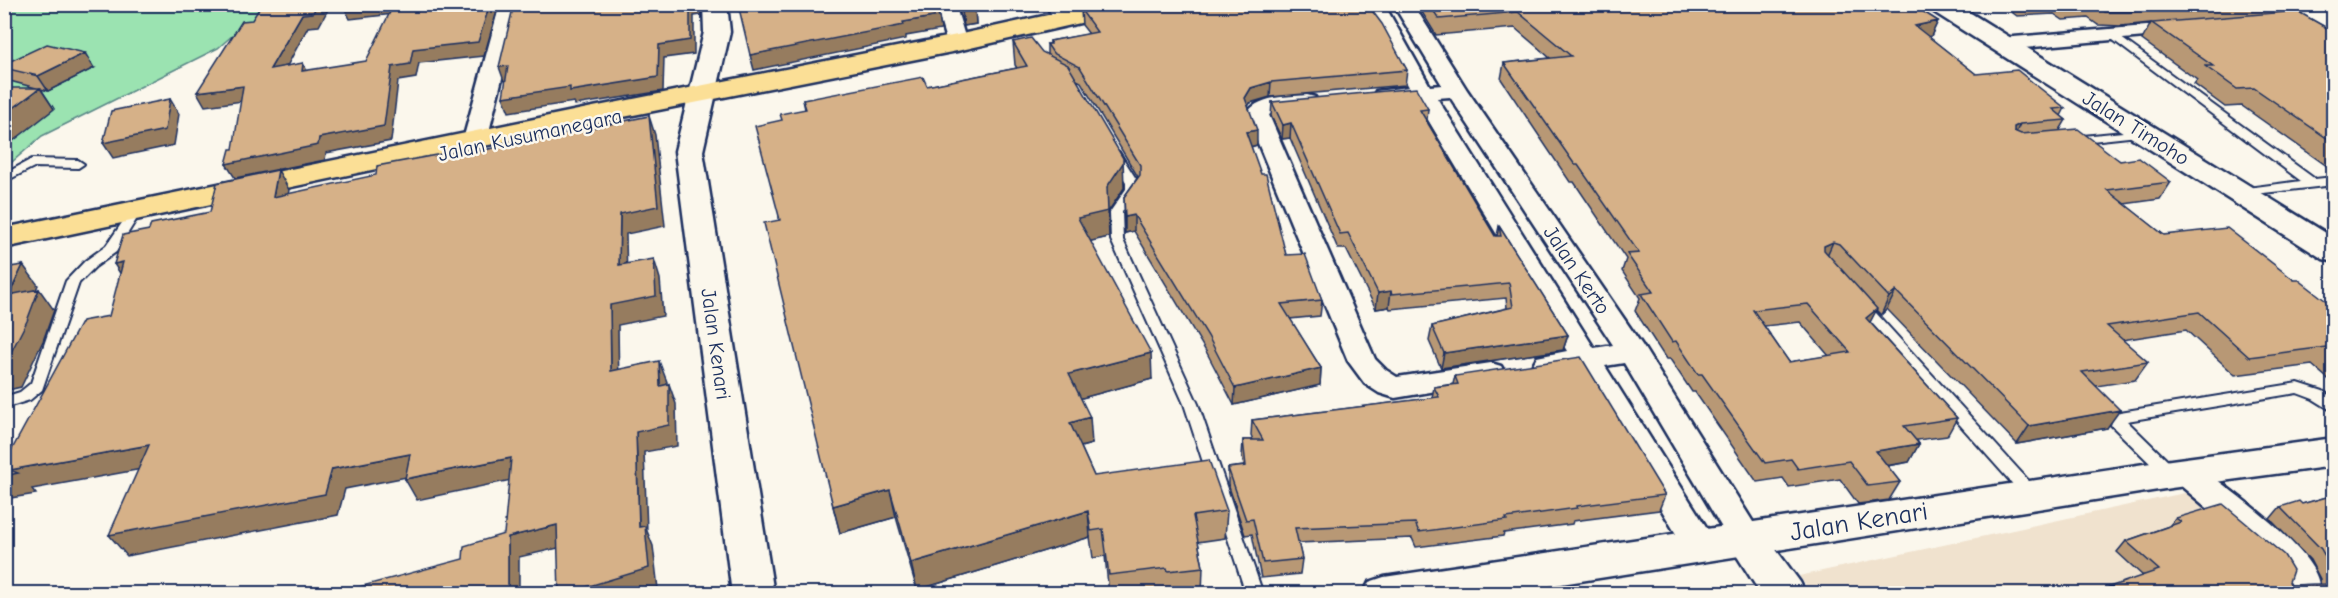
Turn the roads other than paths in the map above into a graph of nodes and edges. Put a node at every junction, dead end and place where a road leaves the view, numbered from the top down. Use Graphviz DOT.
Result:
graph roads {
  1 [pos="510,4"];
  2 [pos="715,4"];
  3 [pos="945,4"];
  4 [pos="1133,4"];
  5 [pos="1374,4"];
  6 [pos="1403,4"];
  7 [pos="1938,4"];
  8 [pos="1060,12"];
  9 [pos="2334,16"];
  10 [pos="2311,18"];
  11 [pos="2253,23"];
  12 [pos="2206,27"];
  13 [pos="2334,31"];
  14 [pos="2113,35"];
  15 [pos="957,43"];
  16 [pos="2001,44"];
  17 [pos="1456,90"];
  18 [pos="1423,93"];
  19 [pos="702,95"];
  20 [pos="1364,98"];
  21 [pos="1329,101"];
  22 [pos="2143,133"];
  23 [pos="475,140"];
  24 [pos="2060,141"];
  25 [pos="1109,144"];
  26 [pos="78,164"];
  27 [pos="4,179"];
  28 [pos="2334,181"];
  29 [pos="2312,183"];
  30 [pos="2240,193"];
  31 [pos="129,220"];
  32 [pos="4,238"];
  33 [pos="4,247"];
  34 [pos="2334,252"];
  35 [pos="1849,292"];
  36 [pos="1632,352"];
  37 [pos="1585,359"];
  38 [pos="4,403"];
  39 [pos="2334,407"];
  40 [pos="2334,452"];
  41 [pos="2178,473"];
  42 [pos="2032,495"];
  43 [pos="1746,539"];
  44 [pos="1700,546"];
  45 [pos="753,594"];
  46 [pos="1255,594"];
  47 [pos="1384,594"];
  48 [pos="1785,594"];
  49 [pos="2297,594"];
  1 -- 23 [label="street"];
  2 -- 19 [label="main road, Jalan Kenari"];
  3 -- 15 [label="street"];
  4 -- 8 [label="main road, Jalan Kusumanegara"];
  5 -- 18 [label="street, Jalan Kerto"];
  6 -- 17 [label="street, Jalan Kerto"];
  7 -- 16 [label="main road, Jalan Timoho"];
  8 -- 15 [label="main road, Jalan Kusumanegara"];
  9 -- 10 [label="street"];
  10 -- 11 [label="street"];
  10 -- 13 [label="lane"];
  12 -- 14 [label="street"];
  14 -- 16 [label="street"];
  14 -- 29 [label="lane"];
  15 -- 19 [label="main road, Jalan Kusumanegara"];
  16 -- 22 [label="main road, Jalan Timoho"];
  17 -- 18 [label="street"];
  17 -- 36 [label="street, Jalan Kerto"];
  18 -- 20 [label="street"];
  18 -- 37 [label="street, Jalan Kerto"];
  19 -- 23 [label="main road, Jalan Kusumanegara"];
  19 -- 31 [label="main road, Jalan Kusumanegara"];
  19 -- 45 [label="main road, Jalan Kenari"];
  21 -- 37 [label="street"];
  22 -- 24 [label="lane"];
  22 -- 30 [label="main road, Jalan Timoho"];
  23 -- 32 [label="main road, Jalan Kusumanegara"];
  25 -- 46 [label="lane"];
  26 -- 27 [label="lane"];
  28 -- 29 [label="lane"];
  29 -- 30 [label="lane"];
  30 -- 34 [label="main road, Jalan Timoho"];
  31 -- 33 [label="main road, Jalan Kusumanegara"];
  31 -- 38 [label="lane"];
  35 -- 42 [label="lane"];
  36 -- 37 [label="street"];
  36 -- 43 [label="street, Jalan Kerto"];
  37 -- 44 [label="street, Jalan Kerto"];
  39 -- 41 [label="lane"];
  40 -- 41 [label="main road, Jalan Kenari"];
  41 -- 42 [label="main road, Jalan Kenari"];
  41 -- 49 [label="street"];
  42 -- 43 [label="main road, Jalan Kenari"];
  43 -- 44 [label="main road, Jalan Kenari"];
  43 -- 48 [label="main road"];
  44 -- 47 [label="main road, Jalan Kenari"];
}
